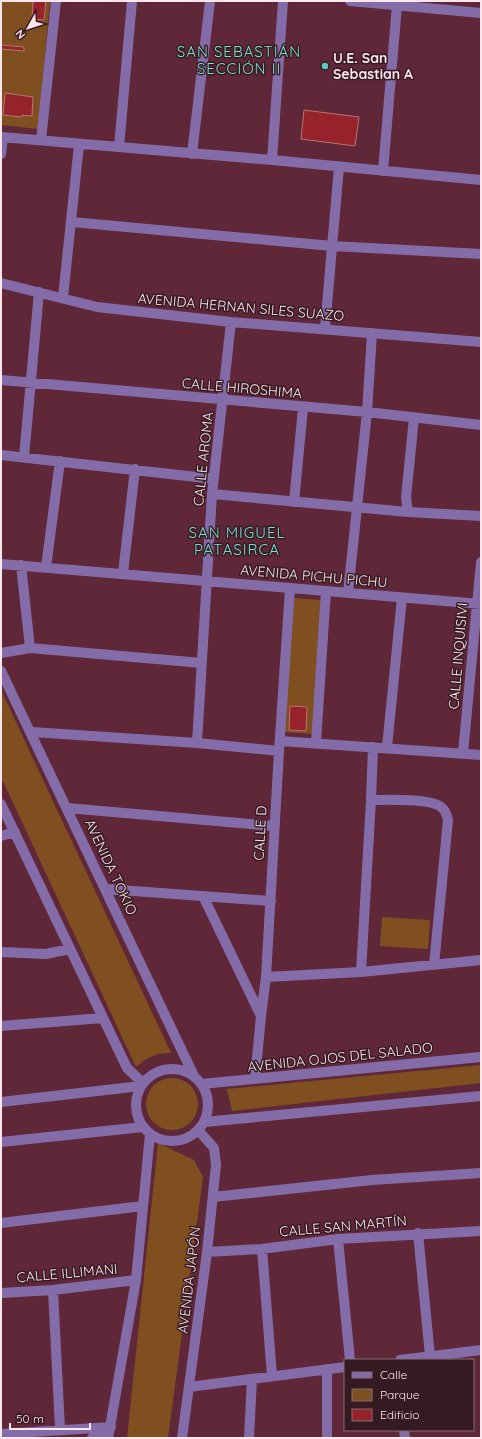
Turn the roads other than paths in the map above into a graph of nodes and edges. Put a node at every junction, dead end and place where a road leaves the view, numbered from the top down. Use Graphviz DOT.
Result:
graph roads {
  1 [pos="56,1"];
  2 [pos="132,1"];
  3 [pos="210,1"];
  4 [pos="283,1"];
  5 [pos="350,1"];
  6 [pos="397,5"];
  7 [pos="455,6"];
  8 [pos="481,13"];
  9 [pos="2,137"];
  10 [pos="41,140"];
  11 [pos="79,145"];
  12 [pos="119,147"];
  13 [pos="1,154"];
  14 [pos="192,154"];
  15 [pos="272,160"];
  16 [pos="339,167"];
  17 [pos="383,172"];
  18 [pos="481,180"];
  19 [pos="72,222"];
  20 [pos="332,246"];
  21 [pos="481,254"];
  22 [pos="1,283"];
  23 [pos="39,292"];
  24 [pos="63,297"];
  25 [pos="231,322"];
  26 [pos="325,328"];
  27 [pos="372,333"];
  28 [pos="481,342"];
  29 [pos="1,380"];
  30 [pos="30,384"];
  31 [pos="223,400"];
  32 [pos="303,408"];
  33 [pos="367,412"];
  34 [pos="414,418"];
  35 [pos="481,425"];
  36 [pos="1,455"];
  37 [pos="24,457"];
  38 [pos="60,461"];
  39 [pos="136,469"];
  40 [pos="214,479"];
  41 [pos="212,494"];
  42 [pos="294,502"];
  43 [pos="357,507"];
  44 [pos="408,512"];
  45 [pos="481,516"];
  46 [pos="481,562"];
  47 [pos="1,564"];
  48 [pos="21,565"];
  49 [pos="46,567"];
  50 [pos="123,573"];
  51 [pos="207,581"];
  52 [pos="290,589"];
  53 [pos="326,591"];
  54 [pos="348,593"];
  55 [pos="402,598"];
  56 [pos="479,604"];
  57 [pos="30,648"];
  58 [pos="1,653"];
  59 [pos="202,663"];
  60 [pos="1,671"];
  61 [pos="32,732"];
  62 [pos="280,740"];
  63 [pos="316,742"];
  64 [pos="197,743"];
  65 [pos="373,747"];
  66 [pos="387,747"];
  67 [pos="279,751"];
  68 [pos="463,753"];
  69 [pos="481,755"];
  70 [pos="372,800"];
  71 [pos="1,804"];
  72 [pos="67,808"];
  73 [pos="274,826"];
  74 [pos="15,832"];
  75 [pos="1,836"];
  76 [pos="106,889"];
  77 [pos="203,896"];
  78 [pos="271,901"];
  79 [pos="70,949"];
  80 [pos="1,952"];
  81 [pos="481,960"];
  82 [pos="434,965"];
  83 [pos="361,972"];
  84 [pos="266,977"];
  85 [pos="261,1016"];
  86 [pos="103,1018"];
  87 [pos="1,1026"];
  88 [pos="481,1057"];
  89 [pos="255,1079"];
  90 [pos="198,1080"];
  91 [pos="142,1084"];
  92 [pos="481,1096"];
  93 [pos="1,1102"];
  94 [pos="201,1126"];
  95 [pos="147,1130"];
  96 [pos="1,1142"];
  97 [pos="481,1174"];
  98 [pos="213,1197"];
  99 [pos="143,1206"];
  100 [pos="1,1223"];
  101 [pos="481,1231"];
  102 [pos="418,1233"];
  103 [pos="338,1239"];
  104 [pos="262,1249"];
  105 [pos="207,1252"];
  106 [pos="136,1280"];
  107 [pos="53,1290"];
  108 [pos="1,1293"];
  109 [pos="481,1350"];
  110 [pos="430,1356"];
  111 [pos="350,1359"];
  112 [pos="409,1359"];
  113 [pos="344,1367"];
  114 [pos="327,1369"];
  115 [pos="272,1376"];
  116 [pos="252,1379"];
  117 [pos="189,1387"];
  118 [pos="60,1429"];
  119 [pos="1,1434"];
  120 [pos="109,1435"];
  121 [pos="92,1438"];
  122 [pos="182,1438"];
  123 [pos="249,1438"];
  124 [pos="327,1438"];
  1 -- 10 [label="street"];
  2 -- 12 [label="street"];
  3 -- 14 [label="street"];
  4 -- 15 [label="street"];
  5 -- 6 [label="street"];
  6 -- 7 [label="street"];
  6 -- 17 [label="street"];
  7 -- 8 [label="street"];
  9 -- 10 [label="street"];
  9 -- 13 [label="street"];
  10 -- 11 [label="street"];
  11 -- 12 [label="street"];
  11 -- 19 [label="street"];
  12 -- 14 [label="street"];
  14 -- 15 [label="street"];
  15 -- 16 [label="street"];
  16 -- 17 [label="street"];
  16 -- 20 [label="street"];
  17 -- 18 [label="street"];
  19 -- 20 [label="street"];
  19 -- 24 [label="street"];
  20 -- 21 [label="street"];
  20 -- 26 [label="street"];
  22 -- 23 [label="street, AVENIDA HERNAN SILES SUAZO"];
  23 -- 24 [label="street, AVENIDA HERNAN SILES SUAZO"];
  23 -- 30 [label="street"];
  24 -- 25 [label="street, AVENIDA HERNAN SILES SUAZO"];
  25 -- 26 [label="street, AVENIDA HERNAN SILES SUAZO"];
  25 -- 31 [label="street, CALLE AROMA"];
  26 -- 27 [label="street, AVENIDA HERNAN SILES SUAZO"];
  27 -- 28 [label="street, AVENIDA HERNAN SILES SUAZO"];
  27 -- 33 [label="street"];
  29 -- 30 [label="street, CALLE HIROSHIMA"];
  30 -- 31 [label="street, CALLE HIROSHIMA"];
  30 -- 37 [label="street"];
  31 -- 32 [label="street, CALLE HIROSHIMA"];
  31 -- 40 [label="street, CALLE AROMA"];
  32 -- 33 [label="street, CALLE HIROSHIMA"];
  32 -- 42 [label="street"];
  33 -- 34 [label="street, CALLE HIROSHIMA"];
  33 -- 43 [label="street"];
  34 -- 35 [label="street, CALLE HIROSHIMA"];
  34 -- 44 [label="street"];
  36 -- 37 [label="street"];
  37 -- 38 [label="street"];
  38 -- 39 [label="street"];
  38 -- 49 [label="street"];
  39 -- 40 [label="street"];
  39 -- 50 [label="street"];
  40 -- 41 [label="street, CALLE AROMA"];
  41 -- 42 [label="street"];
  41 -- 51 [label="street, CALLE AROMA"];
  42 -- 43 [label="street"];
  43 -- 44 [label="street"];
  43 -- 54 [label="street"];
  44 -- 45 [label="street"];
  46 -- 56 [label="street, CALLE INQUISIVI"];
  47 -- 48 [label="street, AVENIDA PICHU PICHU"];
  48 -- 49 [label="street, AVENIDA PICHU PICHU"];
  48 -- 57 [label="street"];
  49 -- 50 [label="street, AVENIDA PICHU PICHU"];
  50 -- 51 [label="street, AVENIDA PICHU PICHU"];
  51 -- 52 [label="street, AVENIDA PICHU PICHU"];
  51 -- 59 [label="street, CALLE AROMA"];
  52 -- 53 [label="street, AVENIDA PICHU PICHU"];
  52 -- 62 [label="street, CALLE D"];
  53 -- 54 [label="street, AVENIDA PICHU PICHU"];
  53 -- 63 [label="street"];
  54 -- 55 [label="street, AVENIDA PICHU PICHU"];
  55 -- 56 [label="street, AVENIDA PICHU PICHU"];
  55 -- 66 [label="street"];
  56 -- 68 [label="street, CALLE INQUISIVI"];
  57 -- 58 [label="street"];
  57 -- 59 [label="street"];
  59 -- 64 [label="street, CALLE AROMA"];
  60 -- 61 [label="street, AVENIDA TOKIO"];
  61 -- 64 [label="street"];
  61 -- 72 [label="street, AVENIDA TOKIO"];
  62 -- 63 [label="street"];
  62 -- 67 [label="street, CALLE D"];
  63 -- 65 [label="street"];
  64 -- 67 [label="street"];
  65 -- 66 [label="street"];
  65 -- 70 [label="street"];
  66 -- 68 [label="street"];
  67 -- 73 [label="street, CALLE D"];
  68 -- 69 [label="street"];
  70 -- 82 [label="street"];
  70 -- 83 [label="street"];
  71 -- 74 [label="street"];
  72 -- 73 [label="street"];
  72 -- 76 [label="street, AVENIDA TOKIO"];
  73 -- 78 [label="street, CALLE D"];
  74 -- 75 [label="street"];
  74 -- 79 [label="street"];
  76 -- 77 [label="street"];
  76 -- 90 [label="street, AVENIDA TOKIO"];
  77 -- 78 [label="street"];
  77 -- 85 [label="street"];
  78 -- 84 [label="street, CALLE D"];
  79 -- 80 [label="street"];
  79 -- 86 [label="street"];
  81 -- 82 [label="street"];
  82 -- 83 [label="street"];
  83 -- 84 [label="street"];
  84 -- 85 [label="street, CALLE D"];
  85 -- 89 [label="street, CALLE D"];
  86 -- 87 [label="street"];
  86 -- 91 [label="street"];
  88 -- 89 [label="street, AVENIDA OJOS DEL SALADO"];
  89 -- 90 [label="street, AVENIDA OJOS DEL SALADO"];
  90 -- 91 [label="street"];
  90 -- 94 [label="street"];
  91 -- 93 [label="street"];
  91 -- 95 [label="street"];
  92 -- 94 [label="street"];
  94 -- 95 [label="street"];
  94 -- 98 [label="street, AVENIDA JAPÓN"];
  95 -- 96 [label="street"];
  95 -- 99 [label="street"];
  97 -- 98 [label="street"];
  98 -- 105 [label="street, AVENIDA JAPÓN"];
  99 -- 100 [label="street"];
  99 -- 106 [label="street"];
  101 -- 102 [label="street, CALLE SAN MARTÍN"];
  102 -- 103 [label="street, CALLE SAN MARTÍN"];
  102 -- 110 [label="street"];
  103 -- 104 [label="street, CALLE SAN MARTÍN"];
  103 -- 111 [label="street"];
  104 -- 105 [label="street, CALLE SAN MARTÍN"];
  104 -- 115 [label="street"];
  105 -- 117 [label="street, AVENIDA JAPÓN"];
  106 -- 107 [label="street, CALLE ILLIMANI"];
  106 -- 120 [label="street"];
  107 -- 108 [label="street, CALLE ILLIMANI"];
  107 -- 118 [label="street"];
  109 -- 110 [label="street"];
  110 -- 112 [label="street"];
  113 -- 114 [label="street"];
  114 -- 115 [label="street"];
  114 -- 124 [label="street"];
  115 -- 116 [label="street"];
  116 -- 117 [label="street"];
  116 -- 123 [label="street"];
  117 -- 122 [label="street, AVENIDA JAPÓN"];
  118 -- 119 [label="street"];
  118 -- 120 [label="street"];
  120 -- 121 [label="street"];
}
